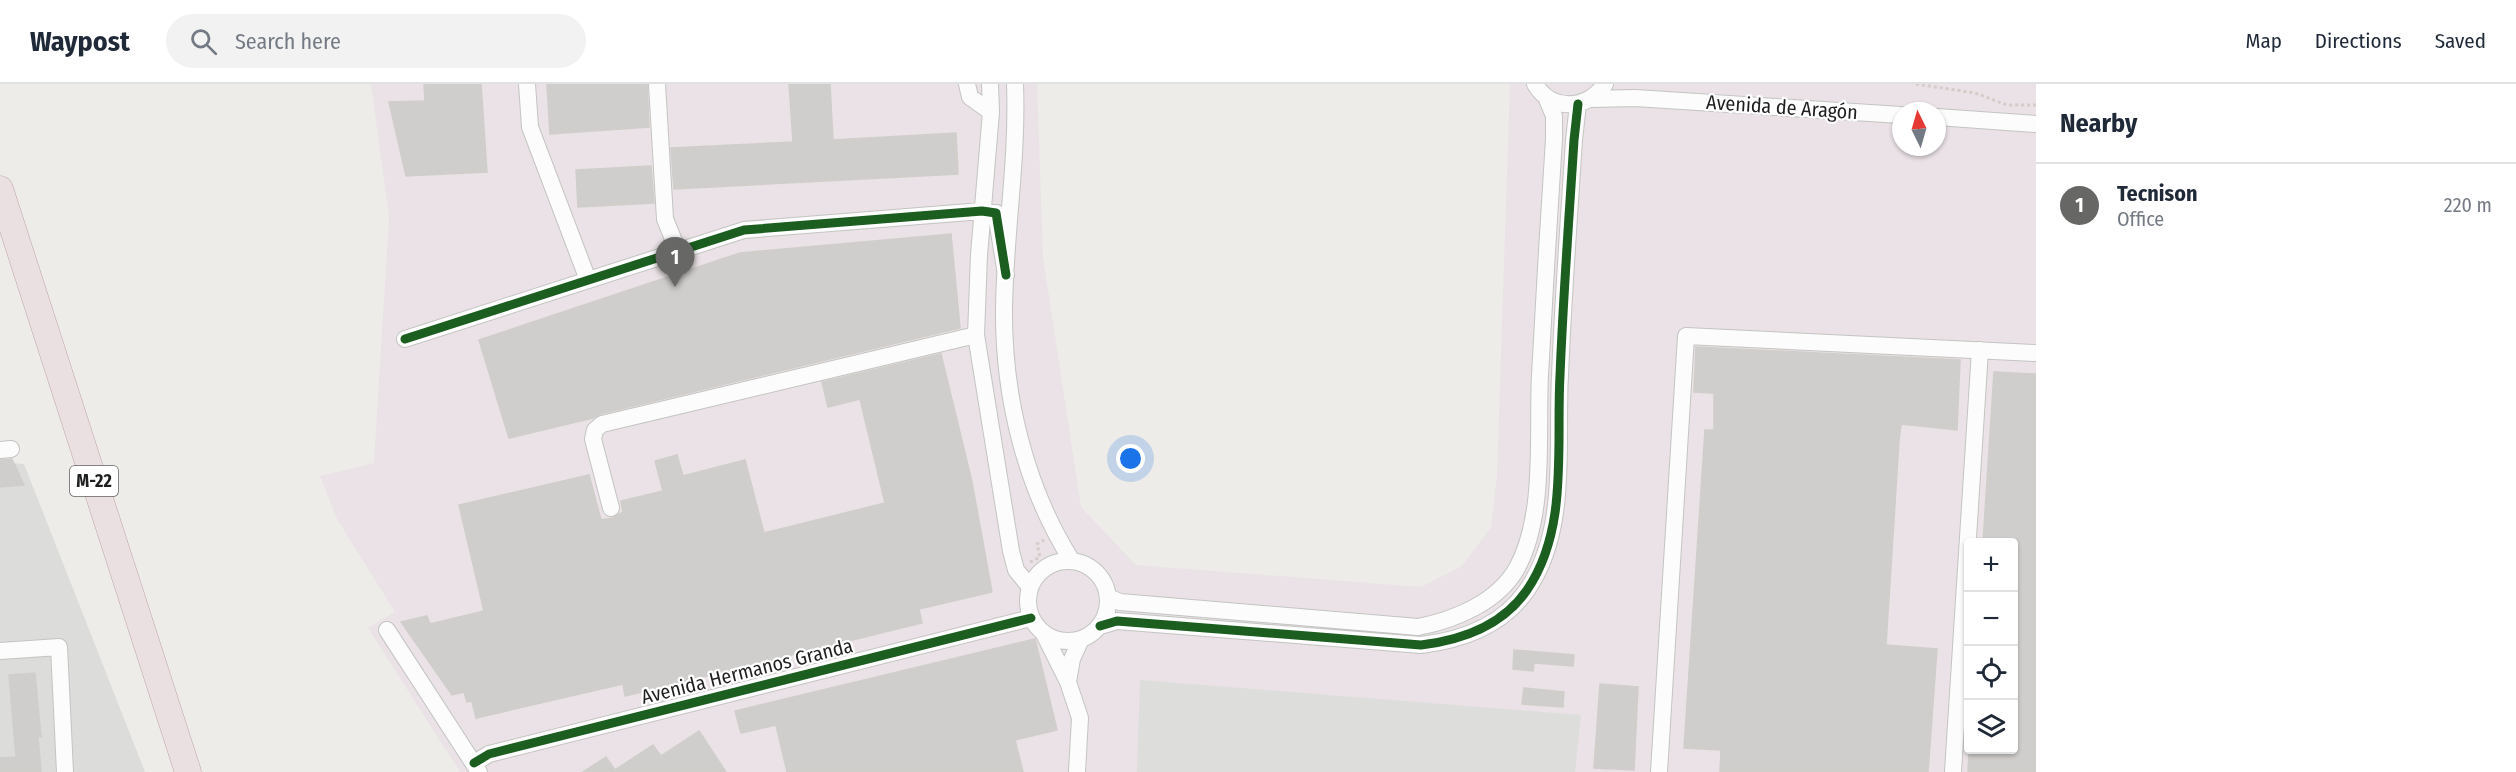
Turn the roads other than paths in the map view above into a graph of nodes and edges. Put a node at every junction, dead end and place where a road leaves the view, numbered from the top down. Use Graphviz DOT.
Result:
graph roads {
  1 [pos="527,84"];
  2 [pos="657,84"];
  3 [pos="967,84"];
  4 [pos="990,84"];
  5 [pos="1015,84"];
  6 [pos="1605,84"];
  7 [pos="1541,90"];
  8 [pos="1584,102"];
  9 [pos="991,112"];
  10 [pos="1892,114"];
  11 [pos="1946,118"];
  12 [pos="2036,124"];
  13 [pos="0,189"];
  14 [pos="982,211"];
  15 [pos="678,251"];
  16 [pos="1006,275"];
  17 [pos="588,280"];
  18 [pos="976,335"];
  19 [pos="405,339"];
  20 [pos="1980,350"];
  21 [pos="2036,353"];
  22 [pos="611,508"];
  23 [pos="1072,561"];
  24 [pos="1030,587"];
  25 [pos="1108,597"];
  26 [pos="1030,618"];
  27 [pos="1100,626"];
  28 [pos="387,630"];
  29 [pos="1044,634"];
  30 [pos="1081,639"];
  31 [pos="0,651"];
  32 [pos="1068,682"];
  33 [pos="477,768"];
  34 [pos="65,772"];
  35 [pos="188,772"];
  36 [pos="1077,772"];
  37 [pos="1659,772"];
  38 [pos="1953,772"];
  1 -- 17 [label="street"];
  2 -- 15 [label="street"];
  3 -- 9 [label="street"];
  4 -- 9 [label="street"];
  5 -- 16 [label="street"];
  6 -- 8 [label="street"];
  7 -- 8 [label="street, Avenida de Aragón"];
  7 -- 25 [label="street"];
  8 -- 10 [label="street, Avenida de Aragón"];
  8 -- 27 [label="street"];
  9 -- 14 [label="street"];
  11 -- 12 [label="street"];
  13 -- 35 [label="highway, M-22"];
  14 -- 15 [label="street"];
  14 -- 16 [label="street"];
  14 -- 18 [label="street"];
  15 -- 17 [label="street"];
  16 -- 23 [label="street"];
  17 -- 19 [label="street"];
  18 -- 22 [label="street"];
  18 -- 24 [label="street"];
  20 -- 21 [label="street"];
  20 -- 37 [label="street"];
  20 -- 38 [label="street"];
  23 -- 24 [label="street"];
  23 -- 25 [label="street"];
  24 -- 26 [label="street"];
  25 -- 27 [label="street"];
  26 -- 29 [label="street"];
  26 -- 33 [label="street, Avenida Hermanos Granda"];
  27 -- 30 [label="street"];
  28 -- 33 [label="street"];
  29 -- 30 [label="street"];
  29 -- 32 [label="street"];
  30 -- 32 [label="street"];
  31 -- 34 [label="street"];
  32 -- 36 [label="street"];
}
